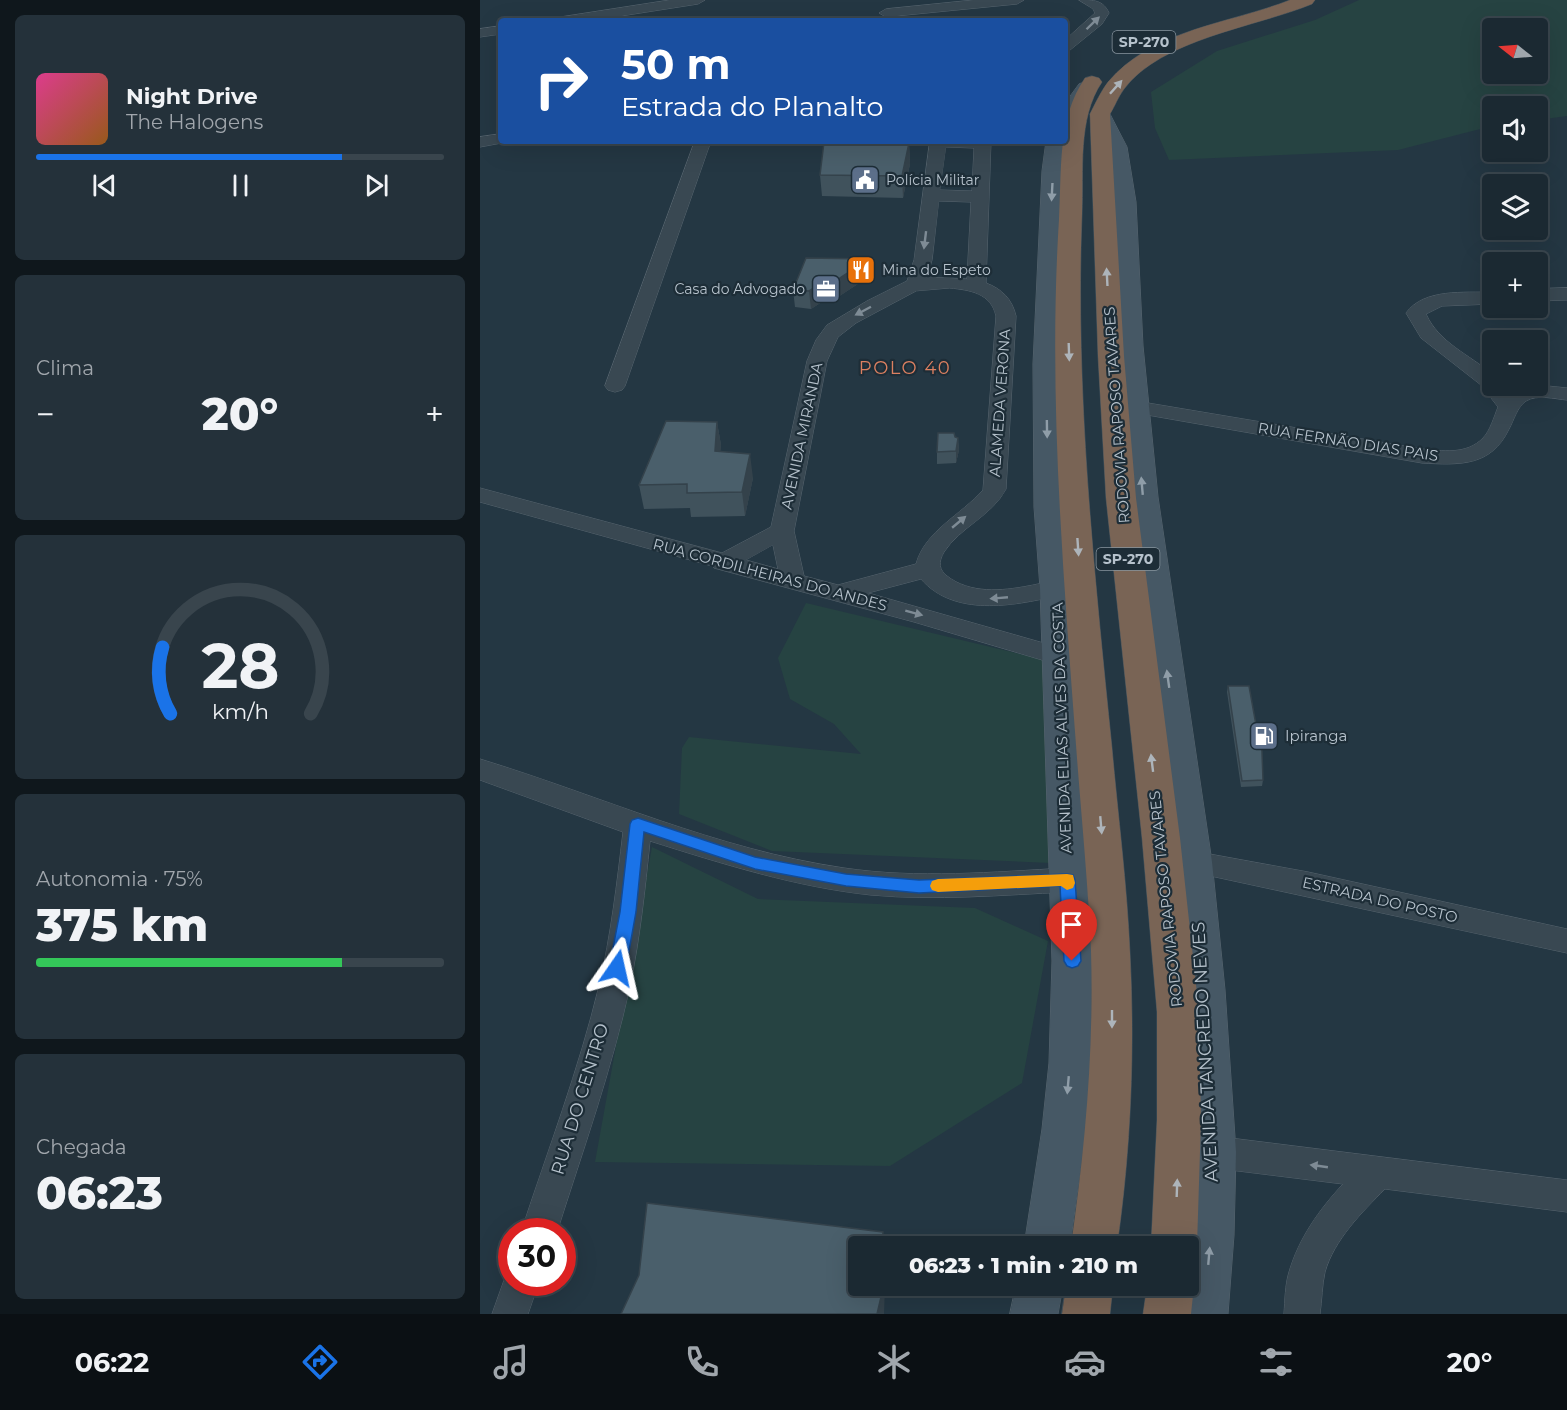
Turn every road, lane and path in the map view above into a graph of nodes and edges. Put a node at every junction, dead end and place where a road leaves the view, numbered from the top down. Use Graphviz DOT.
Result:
graph roads {
  1 [pos="698,0"];
  2 [pos="873,0"];
  3 [pos="1017,0"];
  4 [pos="1086,0"];
  5 [pos="1271,0"];
  6 [pos="1306,0"];
  7 [pos="889,17"];
  8 [pos="581,18"];
  9 [pos="498,30"];
  10 [pos="480,33"];
  11 [pos="1068,45"];
  12 [pos="1093,101"];
  13 [pos="1068,115"];
  14 [pos="498,139"];
  15 [pos="480,142"];
  16 [pos="702,144"];
  17 [pos="938,144"];
  18 [pos="983,144"];
  19 [pos="1057,144"];
  20 [pos="931,195"];
  21 [pos="980,197"];
  22 [pos="915,284"];
  23 [pos="976,285"];
  24 [pos="1567,294"];
  25 [pos="1548,295"];
  26 [pos="1482,299"];
  27 [pos="615,386"];
  28 [pos="1567,394"];
  29 [pos="1136,407"];
  30 [pos="1509,407"];
  31 [pos="480,495"];
  32 [pos="782,531"];
  33 [pos="722,563"];
  34 [pos="928,570"];
  35 [pos="793,581"];
  36 [pos="1056,588"];
  37 [pos="838,592"];
  38 [pos="1059,656"];
  39 [pos="480,769"];
  40 [pos="638,824"];
  41 [pos="1193,862"];
  42 [pos="1067,880"];
  43 [pos="1567,942"];
  44 [pos="1214,1152"];
  45 [pos="1377,1174"];
  46 [pos="1567,1196"];
  47 [pos="543,1218"];
  48 [pos="1048,1236"];
  49 [pos="1095,1236"];
  50 [pos="1174,1236"];
  51 [pos="516,1296"];
  52 [pos="1038,1296"];
  53 [pos="1089,1296"];
  54 [pos="1169,1296"];
  55 [pos="510,1314"];
  56 [pos="1034,1314"];
  57 [pos="1086,1314"];
  58 [pos="1167,1314"];
  59 [pos="1204,1314"];
  60 [pos="1302,1314"];
  1 -- 8 [label="street"];
  2 -- 7 [label="street"];
  3 -- 7 [label="street"];
  11 -- 4 [label="street, one-way"];
  5 -- 12 [label="highway, SP-270"];
  12 -- 6 [label="highway, SP-270, one-way"];
  9 -- 10 [label="street"];
  12 -- 13 [label="main road"];
  12 -- 29 [label="main road, AVENIDA TANCREDO NEVES"];
  12 -- 49 [label="highway, SP-270, one-way"];
  50 -- 12 [label="highway, RODOVIA RAPOSO TAVARES / SP-270, one-way"];
  14 -- 15 [label="street"];
  16 -- 27 [label="street"];
  17 -- 20 [label="street"];
  18 -- 21 [label="street"];
  19 -- 36 [label="main road, AVENIDA ELIAS ALVES DA COSTA, one-way"];
  20 -- 21 [label="street"];
  20 -- 22 [label="street, one-way"];
  21 -- 23 [label="street"];
  22 -- 23 [label="street"];
  22 -- 32 [label="street, AVENIDA MIRANDA, one-way"];
  34 -- 23 [label="street, ALAMEDA VERONA, one-way"];
  24 -- 25 [label="street"];
  26 -- 30 [label="street"];
  28 -- 30 [label="street"];
  29 -- 30 [label="street, RUA FERNÃO DIAS PAIS"];
  41 -- 29 [label="main road, AVENIDA TANCREDO NEVES, one-way"];
  31 -- 33 [label="street, RUA CORDILHEIRAS DO ANDES"];
  32 -- 33 [label="street, AVENIDA MIRANDA"];
  32 -- 35 [label="street, AVENIDA MIRANDA"];
  33 -- 35 [label="street, RUA CORDILHEIRAS DO ANDES"];
  36 -- 34 [label="street, one-way"];
  34 -- 37 [label="street"];
  35 -- 37 [label="street, RUA CORDILHEIRAS DO ANDES"];
  36 -- 38 [label="main road, AVENIDA ELIAS ALVES DA COSTA"];
  37 -- 38 [label="street, RUA CORDILHEIRAS DO ANDES, one-way"];
  38 -- 42 [label="main road, AVENIDA ELIAS ALVES DA COSTA"];
  39 -- 40 [label="street"];
  40 -- 42 [label="street"];
  40 -- 47 [label="street, RUA DO CENTRO"];
  41 -- 43 [label="street, ESTRADA DO POSTO"];
  41 -- 44 [label="main road, AVENIDA TANCREDO NEVES"];
  42 -- 48 [label="main road, AVENIDA ELIAS ALVES DA COSTA, one-way"];
  45 -- 44 [label="street, one-way"];
  59 -- 44 [label="main road, AVENIDA TANCREDO NEVES, one-way"];
  45 -- 46 [label="street"];
  45 -- 60 [label="street"];
  51 -- 55 [label="street"];
  52 -- 56 [label="main road"];
  53 -- 57 [label="highway"];
  54 -- 58 [label="highway"];
}
